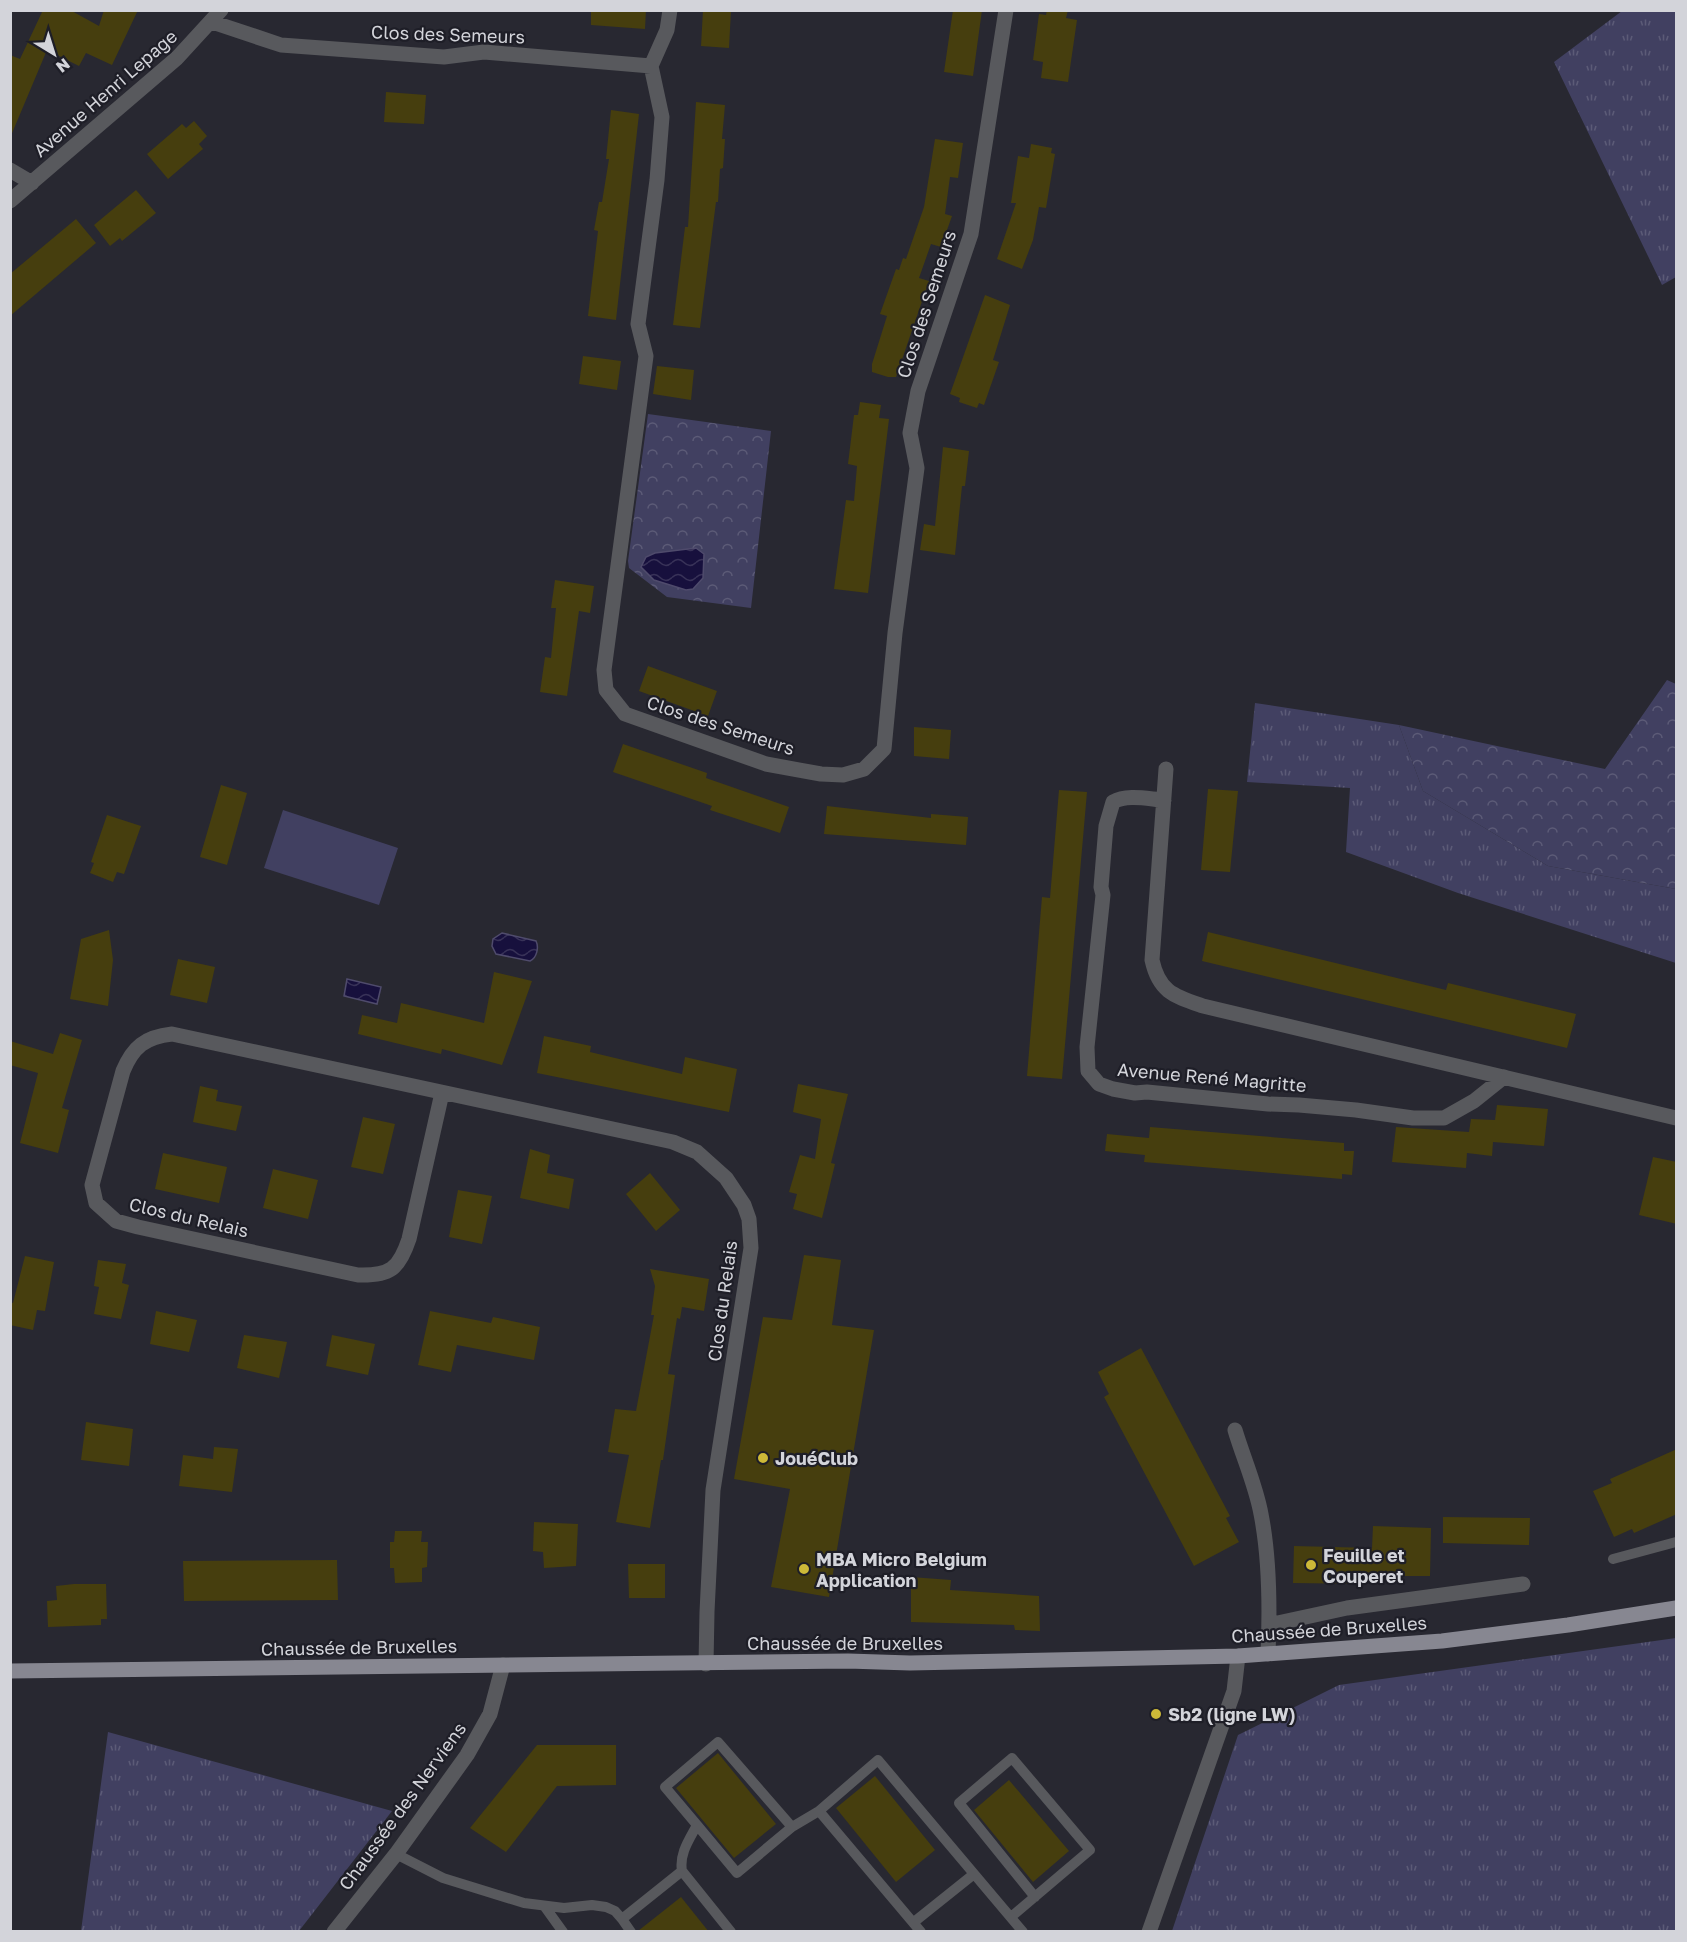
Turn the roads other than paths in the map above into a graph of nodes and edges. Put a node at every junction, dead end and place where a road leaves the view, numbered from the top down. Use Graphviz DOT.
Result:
graph roads {
  1 [pos="669,10"];
  2 [pos="1006,10"];
  3 [pos="216,16"];
  4 [pos="651,66"];
  5 [pos="10,170"];
  6 [pos="32,183"];
  7 [pos="10,201"];
  8 [pos="1166,769"];
  9 [pos="1164,800"];
  10 [pos="1503,1077"];
  11 [pos="442,1093"];
  12 [pos="1677,1118"];
  13 [pos="1235,1430"];
  14 [pos="1677,1542"];
  15 [pos="1613,1559"];
  16 [pos="1523,1584"];
  17 [pos="1677,1608"];
  18 [pos="1269,1625"];
  19 [pos="1268,1654"];
  20 [pos="1238,1656"];
  21 [pos="706,1664"];
  22 [pos="503,1665"];
  23 [pos="10,1671"];
  24 [pos="819,1811"];
  25 [pos="697,1825"];
  26 [pos="792,1827"];
  27 [pos="396,1854"];
  28 [pos="682,1871"];
  29 [pos="974,1874"];
  30 [pos="1035,1897"];
  31 [pos="545,1907"];
  32 [pos="1011,1917"];
  33 [pos="622,1919"];
  34 [pos="918,1927"];
  35 [pos="560,1930"];
  36 [pos="334,1932"];
  37 [pos="632,1932"];
  38 [pos="732,1932"];
  39 [pos="1023,1932"];
  40 [pos="1149,1932"];
  1 -- 4 [label="street"];
  2 -- 4 [label="street, Clos des Semeurs"];
  3 -- 4 [label="street, Clos des Semeurs"];
  3 -- 6 [label="street, Avenue Henri Lepage"];
  5 -- 6 [label="street"];
  6 -- 7 [label="street, Avenue Henri Lepage"];
  8 -- 9 [label="street"];
  9 -- 10 [label="street"];
  9 -- 10 [label="street, Avenue René Magritte"];
  10 -- 12 [label="street"];
  11 -- 11 [label="street, Clos du Relais"];
  11 -- 21 [label="street, Clos du Relais"];
  13 -- 18 [label="street"];
  14 -- 15 [label="lane"];
  16 -- 18 [label="street"];
  17 -- 19 [label="main road, Chaussée de Bruxelles"];
  18 -- 19 [label="street"];
  19 -- 20 [label="main road, Chaussée de Bruxelles"];
  20 -- 21 [label="main road, Chaussée de Bruxelles"];
  20 -- 40 [label="street"];
  21 -- 22 [label="main road, Chaussée de Bruxelles"];
  22 -- 23 [label="main road, Chaussée de Bruxelles"];
  22 -- 27 [label="street, Chaussée des Nerviens"];
  24 -- 26 [label="lane"];
  24 -- 29 [label="lane"];
  24 -- 34 [label="lane"];
  25 -- 26 [label="lane"];
  25 -- 26 [label="lane"];
  25 -- 28 [label="lane"];
  27 -- 31 [label="lane"];
  27 -- 36 [label="street, Chaussée des Nerviens"];
  28 -- 33 [label="lane"];
  28 -- 38 [label="lane"];
  29 -- 32 [label="lane"];
  29 -- 34 [label="lane"];
  30 -- 30 [label="lane"];
  30 -- 32 [label="lane"];
  31 -- 33 [label="lane"];
  31 -- 35 [label="lane"];
  32 -- 39 [label="lane"];
  33 -- 37 [label="lane"];
}
